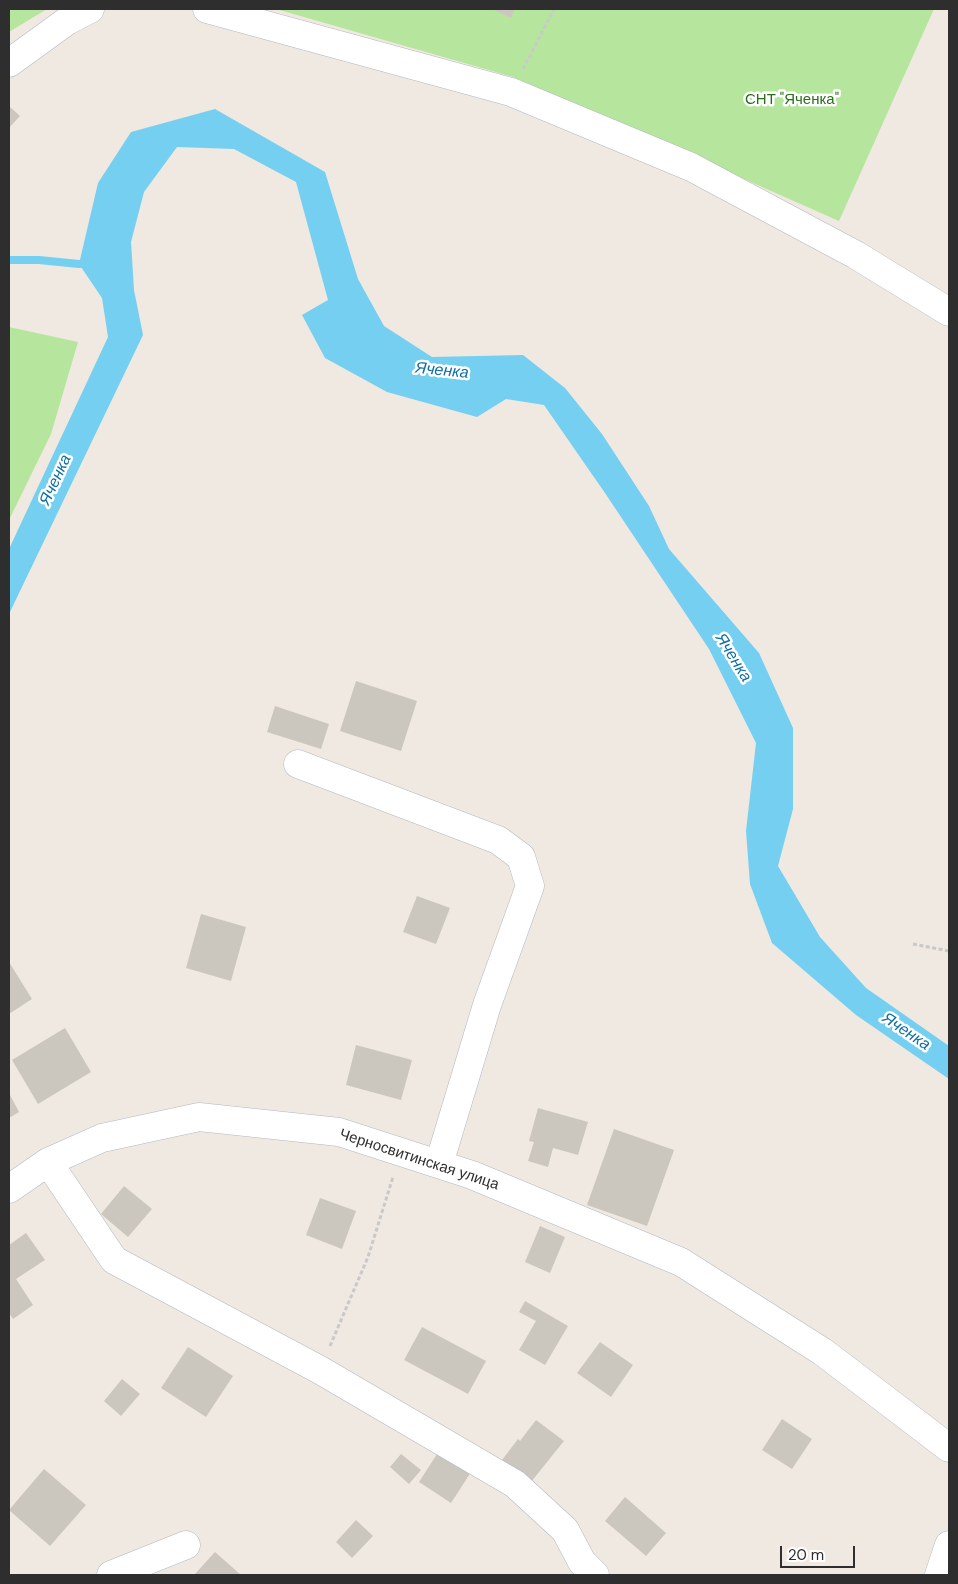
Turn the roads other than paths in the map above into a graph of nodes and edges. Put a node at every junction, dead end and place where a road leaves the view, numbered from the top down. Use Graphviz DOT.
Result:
graph roads {
  1 [pos="90,9"];
  2 [pos="206,9"];
  3 [pos="9,64"];
  4 [pos="949,312"];
  5 [pos="298,764"];
  6 [pos="48,1162"];
  7 [pos="439,1164"];
  8 [pos="9,1189"];
  9 [pos="949,1448"];
  10 [pos="186,1545"];
  11 [pos="949,1545"];
  12 [pos="111,1575"];
  13 [pos="595,1575"];
  14 [pos="939,1575"];
  1 -- 3 [label="street"];
  2 -- 4 [label="street"];
  5 -- 7 [label="street"];
  6 -- 7 [label="street, Черносвитинская улица"];
  6 -- 8 [label="street, Черносвитинская улица"];
  6 -- 13 [label="street"];
  7 -- 9 [label="street, Черносвитинская улица"];
  10 -- 12 [label="street"];
  11 -- 14 [label="street"];
}
